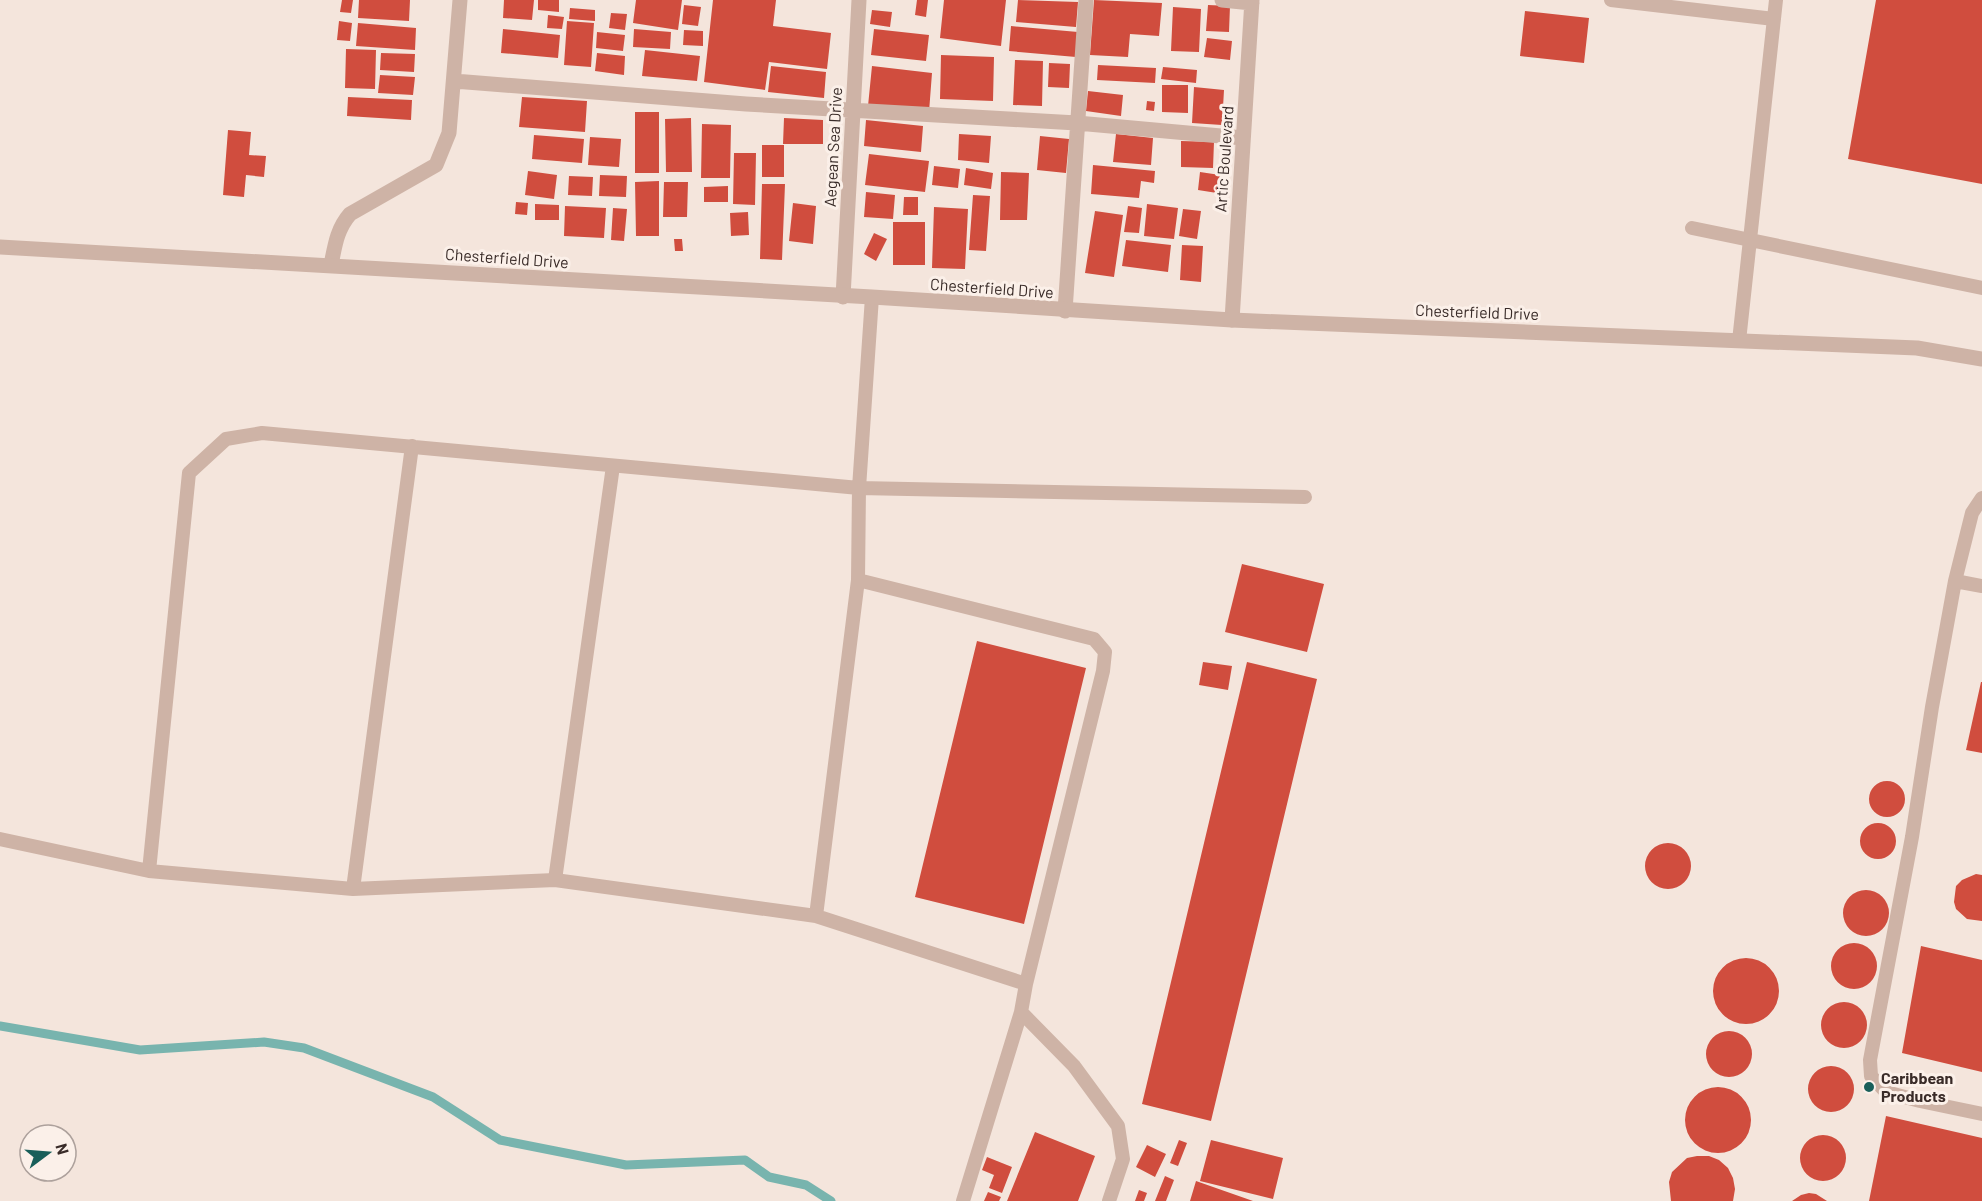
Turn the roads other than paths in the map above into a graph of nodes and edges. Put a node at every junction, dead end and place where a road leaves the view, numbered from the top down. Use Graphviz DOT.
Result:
graph roads {
  1 [pos="460,0"];
  2 [pos="859,0"];
  3 [pos="1086,0"];
  4 [pos="1222,0"];
  5 [pos="1611,0"];
  6 [pos="1776,0"];
  7 [pos="1252,2"];
  8 [pos="1774,19"];
  9 [pos="454,81"];
  10 [pos="852,109"];
  11 [pos="1077,123"];
  12 [pos="1243,138"];
  13 [pos="1692,228"];
  14 [pos="1751,241"];
  15 [pos="0,247"];
  16 [pos="331,265"];
  17 [pos="1982,288"];
  18 [pos="843,297"];
  19 [pos="872,297"];
  20 [pos="1065,311"];
  21 [pos="1232,320"];
  22 [pos="1739,341"];
  23 [pos="1982,359"];
  24 [pos="412,446"];
  25 [pos="613,466"];
  26 [pos="859,488"];
  27 [pos="1305,497"];
  28 [pos="1982,498"];
  29 [pos="858,580"];
  30 [pos="1955,581"];
  31 [pos="1982,586"];
  32 [pos="0,839"];
  33 [pos="149,872"];
  34 [pos="555,879"];
  35 [pos="353,889"];
  36 [pos="816,916"];
  37 [pos="1026,984"];
  38 [pos="1021,1012"];
  39 [pos="1982,1113"];
  40 [pos="963,1201"];
  41 [pos="1109,1201"];
  1 -- 9 [label="street"];
  2 -- 10 [label="street, Aegean Sea Drive"];
  3 -- 11 [label="street"];
  4 -- 7 [label="street"];
  5 -- 8 [label="lane"];
  6 -- 8 [label="lane"];
  7 -- 12 [label="street, Artic Boulevard"];
  8 -- 14 [label="lane"];
  9 -- 10 [label="street"];
  9 -- 16 [label="street"];
  10 -- 11 [label="street"];
  10 -- 18 [label="street, Aegean Sea Drive"];
  11 -- 12 [label="street"];
  11 -- 20 [label="street"];
  12 -- 21 [label="street, Artic Boulevard"];
  13 -- 14 [label="lane"];
  14 -- 17 [label="lane"];
  14 -- 22 [label="lane"];
  15 -- 16 [label="street, Chesterfield Drive"];
  16 -- 18 [label="street, Chesterfield Drive"];
  18 -- 19 [label="street, Chesterfield Drive"];
  19 -- 20 [label="street, Chesterfield Drive"];
  19 -- 26 [label="lane"];
  20 -- 21 [label="street, Chesterfield Drive"];
  21 -- 22 [label="street, Chesterfield Drive"];
  22 -- 23 [label="street, Chesterfield Drive"];
  24 -- 25 [label="lane"];
  24 -- 33 [label="lane"];
  24 -- 35 [label="lane"];
  25 -- 26 [label="lane"];
  25 -- 34 [label="lane"];
  26 -- 27 [label="lane"];
  26 -- 29 [label="lane"];
  28 -- 30 [label="lane"];
  29 -- 36 [label="lane"];
  29 -- 37 [label="lane"];
  30 -- 31 [label="lane"];
  30 -- 39 [label="lane"];
  32 -- 33 [label="lane"];
  33 -- 35 [label="lane"];
  34 -- 35 [label="lane"];
  34 -- 36 [label="lane"];
  36 -- 37 [label="lane"];
  37 -- 38 [label="lane"];
  38 -- 40 [label="lane"];
  38 -- 41 [label="lane"];
}
